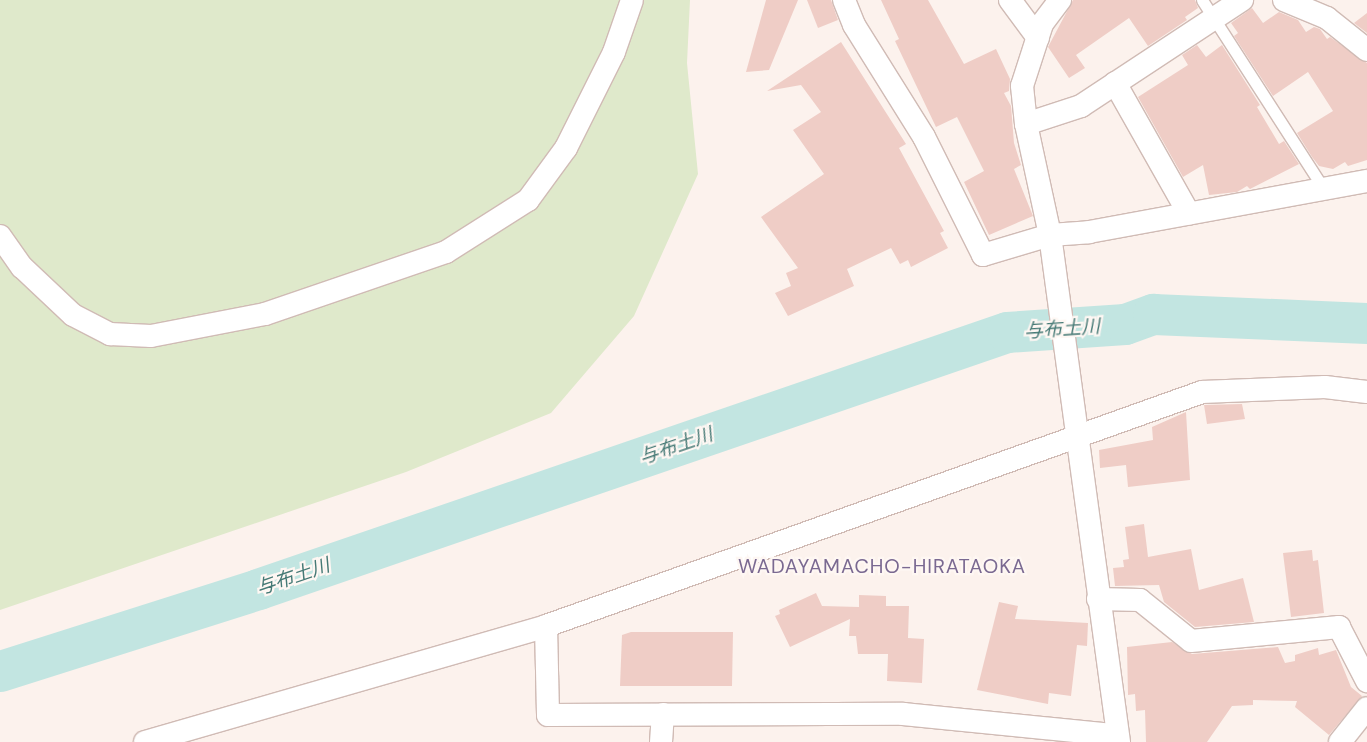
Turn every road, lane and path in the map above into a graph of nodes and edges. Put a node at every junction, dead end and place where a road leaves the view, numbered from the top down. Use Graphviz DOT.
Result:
graph roads {
  1 [pos="632,0"];
  2 [pos="844,0"];
  3 [pos="1010,0"];
  4 [pos="1060,0"];
  5 [pos="1242,0"];
  6 [pos="1284,0"];
  7 [pos="1207,9"];
  8 [pos="1038,38"];
  9 [pos="1367,50"];
  10 [pos="1116,83"];
  11 [pos="1026,124"];
  12 [pos="1367,181"];
  13 [pos="1325,191"];
  14 [pos="1189,214"];
  15 [pos="1050,235"];
  16 [pos="0,236"];
  17 [pos="1367,392"];
  18 [pos="1076,432"];
  19 [pos="1098,599"];
  20 [pos="546,626"];
  21 [pos="1367,681"];
  22 [pos="1367,708"];
  23 [pos="663,714"];
  24 [pos="1117,738"];
  25 [pos="145,742"];
  26 [pos="661,742"];
  27 [pos="1340,742"];
  1 -- 16 [label="street"];
  2 -- 15 [label="street"];
  3 -- 8 [label="street"];
  4 -- 8 [label="street"];
  5 -- 7 [label="street"];
  6 -- 9 [label="street"];
  7 -- 10 [label="street"];
  7 -- 13 [label="lane"];
  8 -- 11 [label="street"];
  10 -- 11 [label="street"];
  10 -- 14 [label="street"];
  11 -- 15 [label="street"];
  12 -- 13 [label="street"];
  13 -- 14 [label="street"];
  14 -- 15 [label="street"];
  15 -- 18 [label="street"];
  17 -- 18 [label="street"];
  18 -- 19 [label="street"];
  18 -- 20 [label="street"];
  19 -- 21 [label="street"];
  19 -- 24 [label="street"];
  20 -- 23 [label="street"];
  20 -- 25 [label="street"];
  22 -- 27 [label="street"];
  23 -- 24 [label="street"];
  23 -- 26 [label="street"];
}
